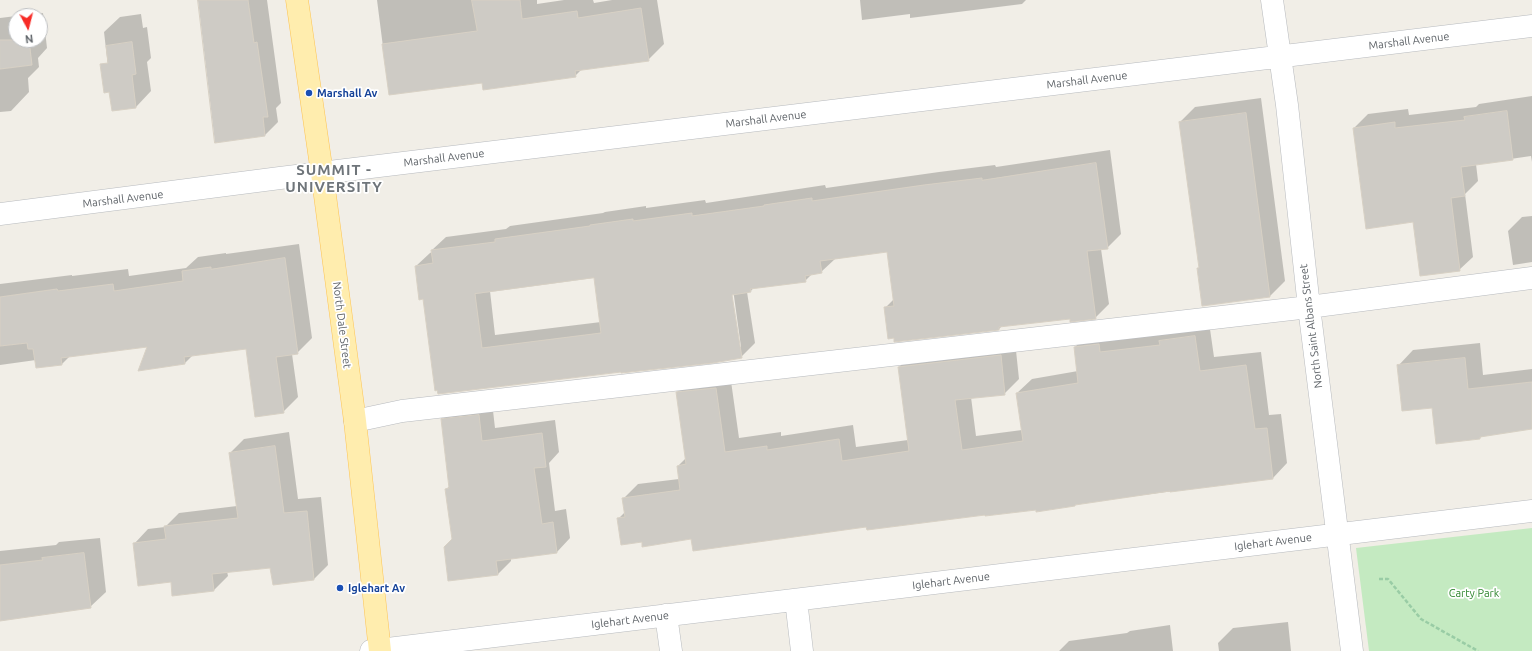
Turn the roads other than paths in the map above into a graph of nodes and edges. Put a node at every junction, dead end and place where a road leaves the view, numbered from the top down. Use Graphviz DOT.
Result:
graph roads {
  1 [pos="297,0"];
  2 [pos="1272,0"];
  3 [pos="1532,26"];
  4 [pos="1280,56"];
  5 [pos="322,173"];
  6 [pos="0,214"];
  7 [pos="1532,278"];
  8 [pos="1309,307"];
  9 [pos="355,421"];
  10 [pos="1532,511"];
  11 [pos="1337,534"];
  12 [pos="796,600"];
  13 [pos="666,615"];
  14 [pos="377,651"];
  15 [pos="671,651"];
  16 [pos="802,651"];
  17 [pos="1352,651"];
  1 -- 5 [label="main road, North Dale Street"];
  2 -- 4 [label="street, North Saint Albans Street"];
  3 -- 4 [label="street, Marshall Avenue"];
  4 -- 5 [label="street, Marshall Avenue"];
  4 -- 8 [label="street, North Saint Albans Street"];
  5 -- 6 [label="street, Marshall Avenue"];
  5 -- 9 [label="main road, North Dale Street"];
  7 -- 8 [label="street"];
  8 -- 9 [label="street"];
  8 -- 11 [label="street, North Saint Albans Street"];
  9 -- 14 [label="main road, North Dale Street"];
  10 -- 11 [label="street, Iglehart Avenue"];
  11 -- 12 [label="street, Iglehart Avenue"];
  11 -- 17 [label="street, North Saint Albans Street"];
  12 -- 13 [label="street, Iglehart Avenue"];
  12 -- 16 [label="street"];
  13 -- 14 [label="street, Iglehart Avenue"];
  13 -- 15 [label="street"];
}
